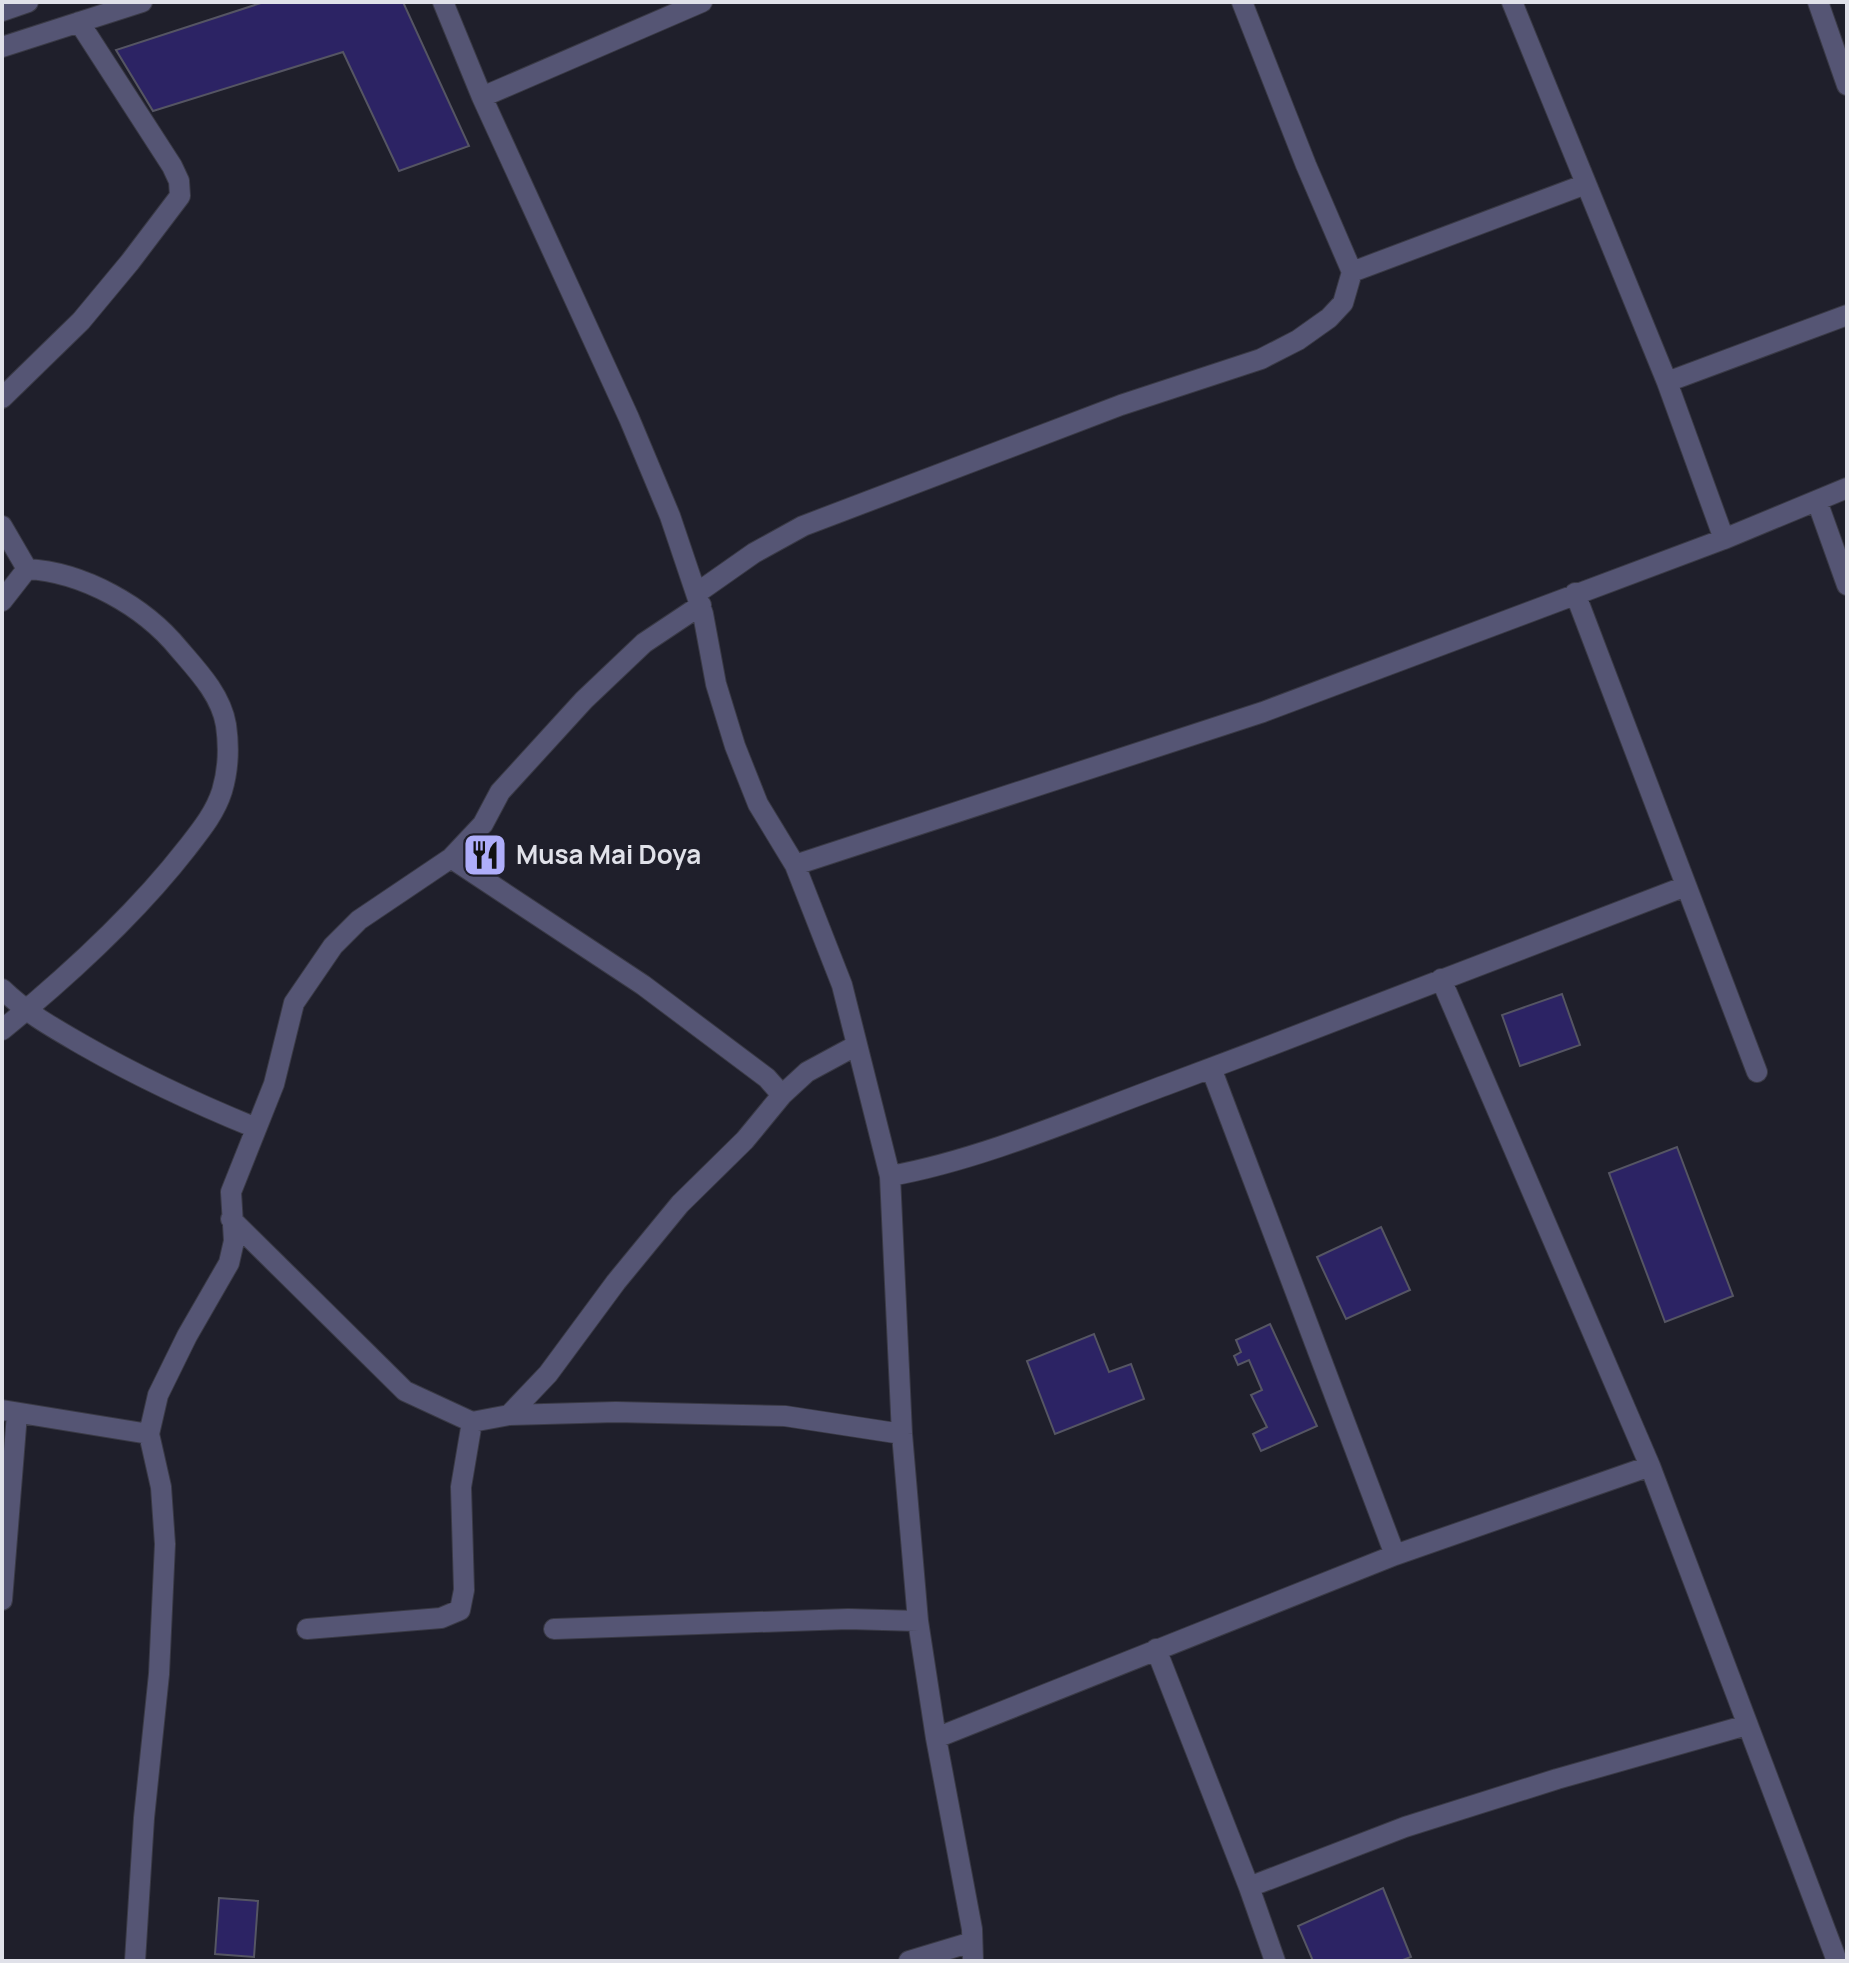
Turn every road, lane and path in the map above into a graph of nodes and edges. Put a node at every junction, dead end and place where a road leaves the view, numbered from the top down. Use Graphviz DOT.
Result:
graph roads {
  1 [pos="28,2"];
  2 [pos="142,2"];
  3 [pos="443,2"];
  4 [pos="702,2"];
  5 [pos="1242,2"];
  6 [pos="1512,2"];
  7 [pos="1818,2"];
  8 [pos="2,11"];
  9 [pos="79,22"];
  10 [pos="2,47"];
  11 [pos="1847,85"];
  12 [pos="482,97"];
  13 [pos="1586,184"];
  14 [pos="1352,272"];
  15 [pos="1847,315"];
  16 [pos="1667,382"];
  17 [pos="2,398"];
  18 [pos="1847,488"];
  19 [pos="1817,501"];
  20 [pos="2,526"];
  21 [pos="1724,539"];
  22 [pos="27,569"];
  23 [pos="1847,585"];
  24 [pos="1575,593"];
  25 [pos="699,599"];
  26 [pos="2,601"];
  27 [pos="451,858"];
  28 [pos="795,865"];
  29 [pos="1686,886"];
  30 [pos="1441,979"];
  31 [pos="2,989"];
  32 [pos="25,1011"];
  33 [pos="2,1030"];
  34 [pos="857,1045"];
  35 [pos="1211,1068"];
  36 [pos="1757,1072"];
  37 [pos="782,1095"];
  38 [pos="256,1128"];
  39 [pos="890,1176"];
  40 [pos="231,1219"];
  41 [pos="10,1412"];
  42 [pos="509,1415"];
  43 [pos="472,1422"];
  44 [pos="149,1434"];
  45 [pos="902,1434"];
  46 [pos="1650,1466"];
  47 [pos="1395,1555"];
  48 [pos="2,1600"];
  49 [pos="918,1621"];
  50 [pos="307,1629"];
  51 [pos="554,1629"];
  52 [pos="1156,1649"];
  53 [pos="1747,1725"];
  54 [pos="936,1738"];
  55 [pos="1249,1887"];
  56 [pos="973,1951"];
  57 [pos="135,1961"];
  58 [pos="909,1961"];
  59 [pos="1275,1961"];
  60 [pos="1837,1961"];
  1 -- 8 [label="street"];
  2 -- 9 [label="street"];
  3 -- 12 [label="street"];
  4 -- 12 [label="street"];
  5 -- 14 [label="street"];
  6 -- 13 [label="street"];
  7 -- 11 [label="street"];
  9 -- 10 [label="street"];
  9 -- 17 [label="street"];
  12 -- 25 [label="street"];
  13 -- 14 [label="street"];
  13 -- 16 [label="street"];
  14 -- 25 [label="street"];
  15 -- 16 [label="street"];
  16 -- 21 [label="street"];
  18 -- 19 [label="street"];
  19 -- 21 [label="street"];
  19 -- 23 [label="street"];
  20 -- 22 [label="street"];
  21 -- 24 [label="street"];
  22 -- 26 [label="street"];
  22 -- 32 [label="street"];
  24 -- 28 [label="street"];
  24 -- 29 [label="street"];
  25 -- 27 [label="street"];
  25 -- 28 [label="street"];
  27 -- 37 [label="street"];
  27 -- 38 [label="street"];
  28 -- 34 [label="street"];
  29 -- 30 [label="street"];
  29 -- 36 [label="street"];
  30 -- 35 [label="street"];
  30 -- 46 [label="street"];
  31 -- 32 [label="street"];
  32 -- 33 [label="street"];
  32 -- 38 [label="street"];
  34 -- 37 [label="street"];
  34 -- 39 [label="street"];
  35 -- 39 [label="street"];
  35 -- 47 [label="street"];
  37 -- 42 [label="street"];
  38 -- 40 [label="street"];
  39 -- 45 [label="street"];
  40 -- 43 [label="street"];
  40 -- 44 [label="street"];
  41 -- 44 [label="street"];
  41 -- 48 [label="street"];
  42 -- 43 [label="street"];
  42 -- 45 [label="street"];
  43 -- 50 [label="street"];
  44 -- 57 [label="street"];
  45 -- 49 [label="street"];
  46 -- 47 [label="street"];
  46 -- 53 [label="street"];
  47 -- 52 [label="street"];
  49 -- 51 [label="street"];
  49 -- 54 [label="street"];
  52 -- 54 [label="street"];
  52 -- 55 [label="street"];
  53 -- 55 [label="street"];
  53 -- 60 [label="street"];
  54 -- 56 [label="street"];
  55 -- 59 [label="street"];
  56 -- 58 [label="street"];
}
